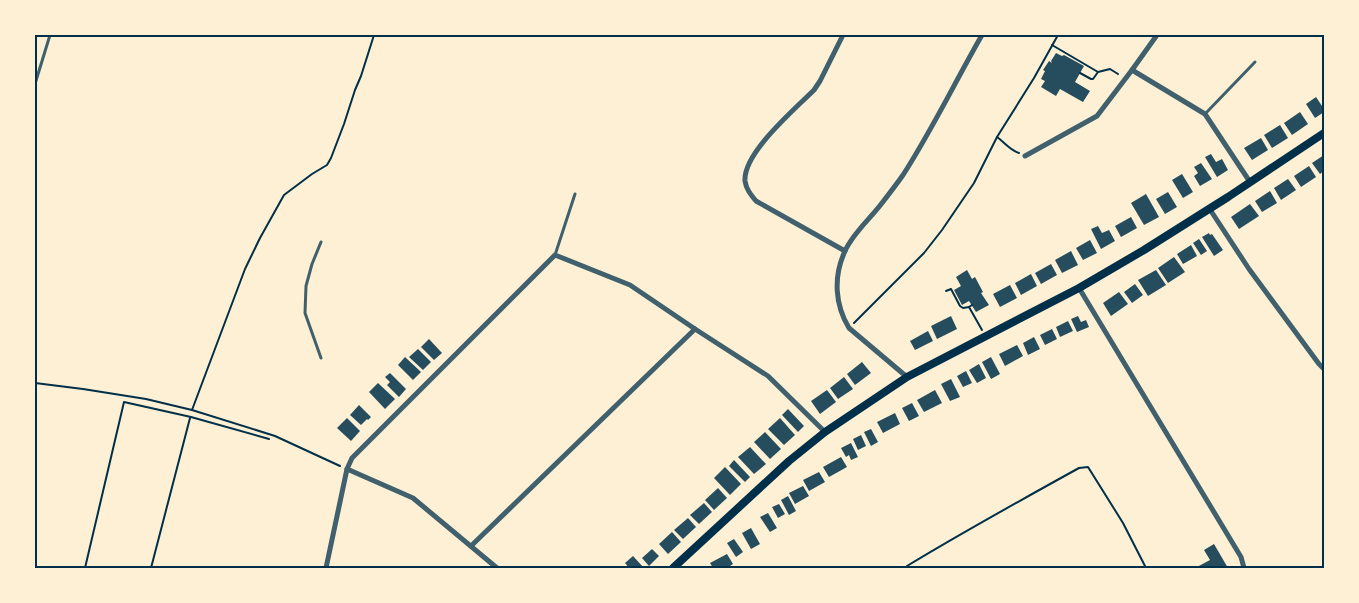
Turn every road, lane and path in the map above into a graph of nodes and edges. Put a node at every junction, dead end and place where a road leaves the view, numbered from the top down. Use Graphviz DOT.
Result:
graph roads {
  1 [pos="50,35"];
  2 [pos="374,35"];
  3 [pos="843,35"];
  4 [pos="982,35"];
  5 [pos="1058,35"];
  6 [pos="1157,35"];
  7 [pos="1052,45"];
  8 [pos="1255,62"];
  9 [pos="1132,70"];
  10 [pos="1098,72"];
  11 [pos="1080,73"];
  12 [pos="1126,78"];
  13 [pos="35,84"];
  14 [pos="1205,114"];
  15 [pos="1324,133"];
  16 [pos="997,137"];
  17 [pos="1025,156"];
  18 [pos="1250,182"];
  19 [pos="575,194"];
  20 [pos="1209,208"];
  21 [pos="321,242"];
  22 [pos="845,251"];
  23 [pos="556,255"];
  24 [pos="1079,288"];
  25 [pos="946,291"];
  26 [pos="849,328"];
  27 [pos="695,329"];
  28 [pos="986,336"];
  29 [pos="322,358"];
  30 [pos="1324,368"];
  31 [pos="907,377"];
  32 [pos="35,383"];
  33 [pos="192,410"];
  34 [pos="190,417"];
  35 [pos="824,432"];
  36 [pos="269,439"];
  37 [pos="347,469"];
  38 [pos="471,546"];
  39 [pos="907,566"];
  40 [pos="85,568"];
  41 [pos="151,568"];
  42 [pos="326,568"];
  43 [pos="497,568"];
  44 [pos="673,568"];
  45 [pos="1146,568"];
  46 [pos="1244,568"];
  1 -- 13 [label="lane"];
  2 -- 33 [label="path"];
  3 -- 22 [label="street"];
  4 -- 22 [label="street"];
  5 -- 7 [label="path"];
  6 -- 9 [label="street"];
  7 -- 10 [label="path"];
  7 -- 16 [label="path"];
  8 -- 14 [label="lane"];
  9 -- 12 [label="street"];
  9 -- 14 [label="street"];
  10 -- 11 [label="path"];
  10 -- 12 [label="path"];
  12 -- 17 [label="street"];
  14 -- 18 [label="street"];
  15 -- 18 [label="main road"];
  16 -- 17 [label="path"];
  16 -- 26 [label="path"];
  18 -- 20 [label="main road"];
  19 -- 23 [label="lane"];
  20 -- 24 [label="main road"];
  20 -- 30 [label="street"];
  21 -- 29 [label="lane"];
  22 -- 26 [label="street"];
  23 -- 27 [label="street"];
  23 -- 37 [label="street"];
  24 -- 28 [label="main road"];
  24 -- 46 [label="street"];
  25 -- 28 [label="path"];
  26 -- 31 [label="street"];
  27 -- 35 [label="street"];
  27 -- 38 [label="street"];
  28 -- 31 [label="main road"];
  31 -- 35 [label="main road"];
  32 -- 33 [label="path"];
  33 -- 37 [label="path"];
  34 -- 36 [label="path"];
  34 -- 40 [label="path"];
  34 -- 41 [label="path"];
  35 -- 44 [label="main road"];
  37 -- 38 [label="street"];
  37 -- 42 [label="street"];
  38 -- 43 [label="street"];
  39 -- 45 [label="path"];
}
